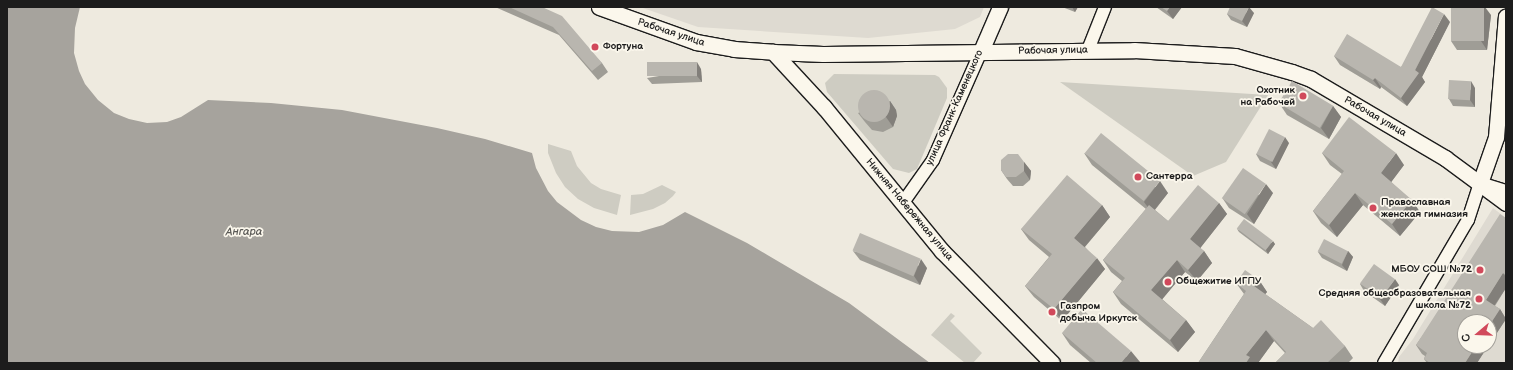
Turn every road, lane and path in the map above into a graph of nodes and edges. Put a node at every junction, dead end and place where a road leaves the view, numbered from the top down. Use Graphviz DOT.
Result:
graph roads {
  1 [pos="599,7"];
  2 [pos="1000,7"];
  3 [pos="1105,7"];
  4 [pos="1506,16"];
  5 [pos="1088,50"];
  6 [pos="981,51"];
  7 [pos="772,52"];
  8 [pos="1480,183"];
  9 [pos="1506,191"];
  10 [pos="1506,203"];
  11 [pos="902,204"];
  12 [pos="1052,363"];
  13 [pos="1384,363"];
  1 -- 7 [label="main road, Рабочая улица"];
  2 -- 6 [label="main road, улица Франк-Каменецкого"];
  3 -- 5 [label="street"];
  4 -- 8 [label="main road"];
  5 -- 6 [label="main road, Рабочая улица"];
  5 -- 8 [label="main road, Рабочая улица"];
  6 -- 7 [label="main road, Рабочая улица"];
  6 -- 11 [label="street, улица Франк-Каменецкого"];
  7 -- 11 [label="main road, Нижняя Набережная улица"];
  8 -- 9 [label="street"];
  8 -- 10 [label="main road, Рабочая улица"];
  8 -- 13 [label="street"];
  11 -- 12 [label="main road, Нижняя Набережная улица"];
}
